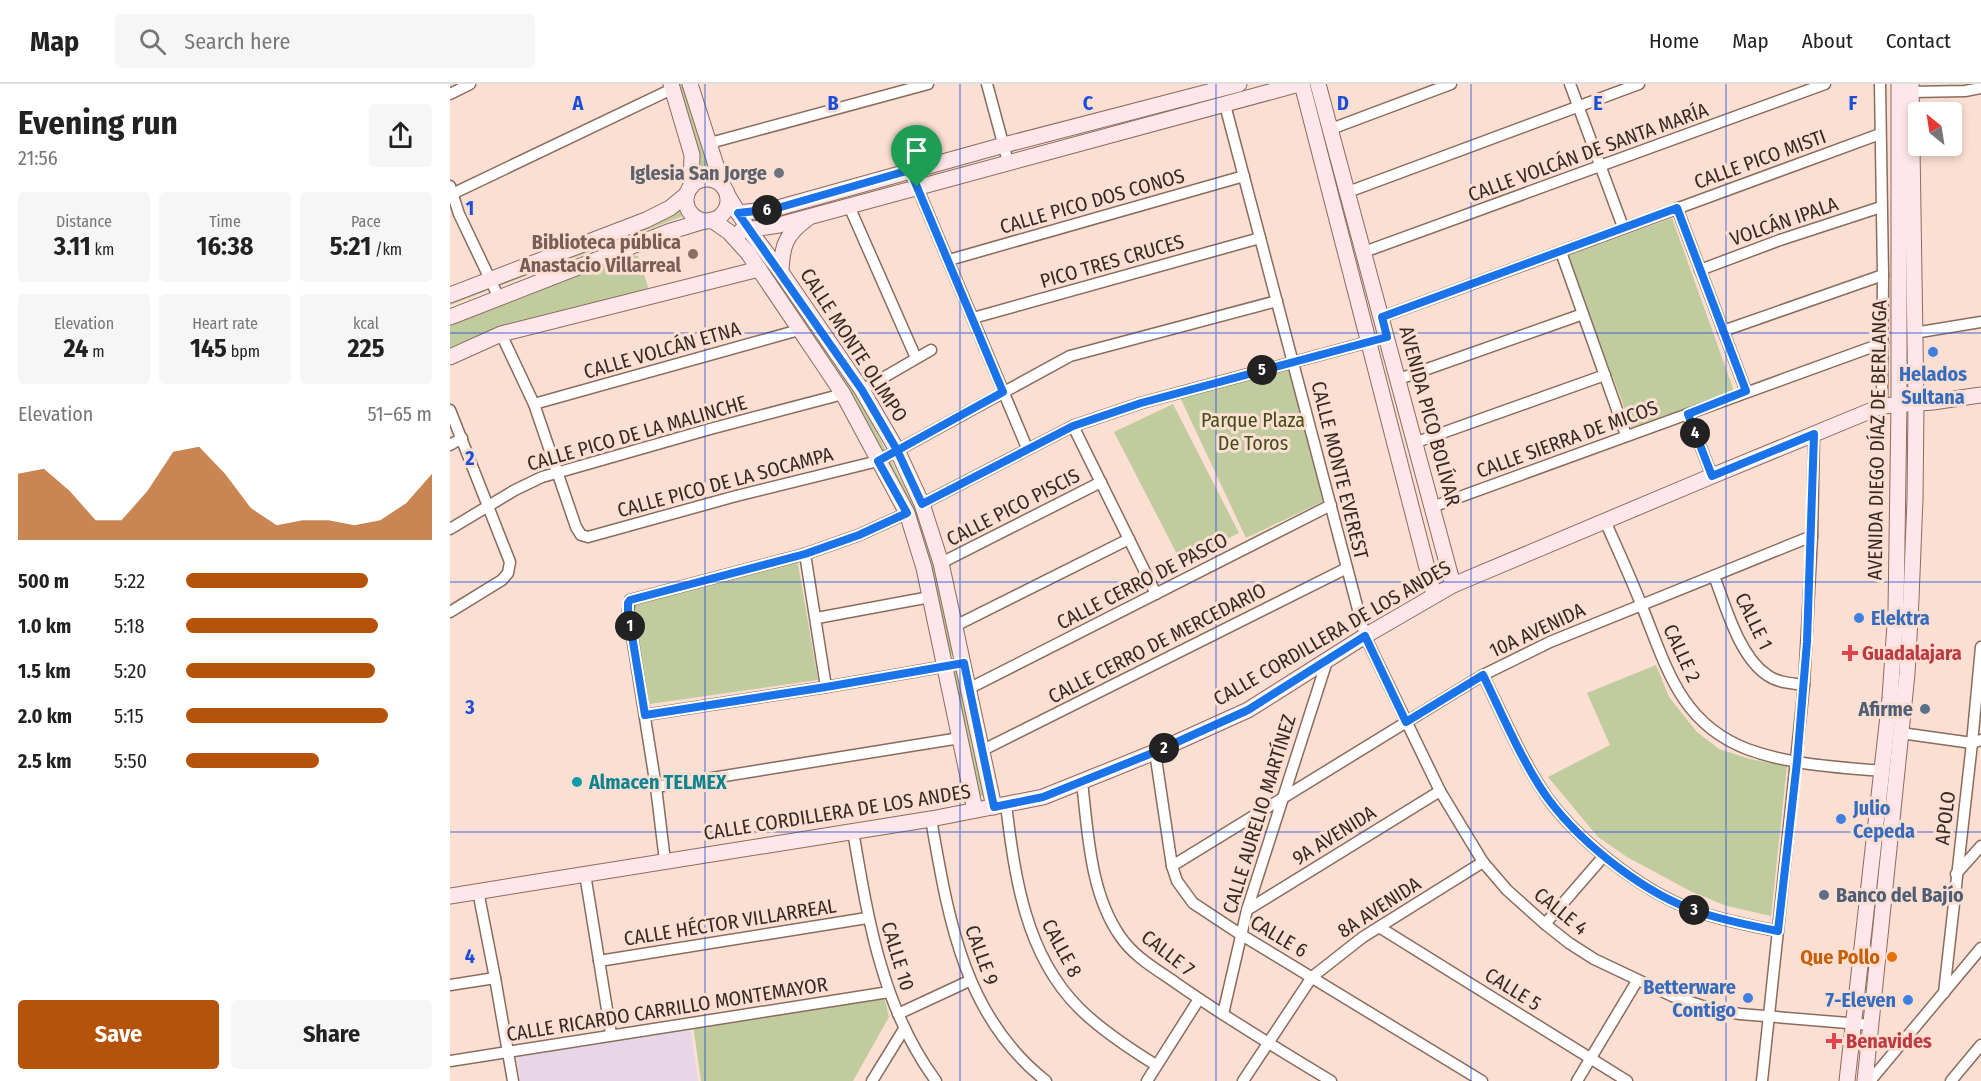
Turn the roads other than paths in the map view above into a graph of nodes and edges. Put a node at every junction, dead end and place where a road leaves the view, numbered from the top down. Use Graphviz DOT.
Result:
graph roads {
  1 [pos="470,84"];
  2 [pos="690,84"];
  3 [pos="928,84"];
  4 [pos="987,84"];
  5 [pos="1239,84"];
  6 [pos="1300,84"];
  7 [pos="1318,84"];
  8 [pos="1451,84"];
  9 [pos="1570,84"];
  10 [pos="1639,84"];
  11 [pos="1825,84"];
  12 [pos="1880,84"];
  13 [pos="672,86"];
  14 [pos="1907,87"];
  15 [pos="1981,88"];
  16 [pos="450,94"];
  17 [pos="1225,105"];
  18 [pos="1578,105"];
  19 [pos="1330,129"];
  20 [pos="1880,134"];
  21 [pos="710,143"];
  22 [pos="1004,145"];
  23 [pos="1008,162"];
  24 [pos="1602,167"];
  25 [pos="910,170"];
  26 [pos="1244,176"];
  27 [pos="917,187"];
  28 [pos="689,190"];
  29 [pos="725,190"];
  30 [pos="451,192"];
  31 [pos="1348,192"];
  32 [pos="849,206"];
  33 [pos="1881,207"];
  34 [pos="1677,208"];
  35 [pos="738,213"];
  36 [pos="811,216"];
  37 [pos="708,221"];
  38 [pos="1623,227"];
  39 [pos="749,230"];
  40 [pos="729,232"];
  41 [pos="1260,238"];
  42 [pos="1364,252"];
  43 [pos="1561,252"];
  44 [pos="949,260"];
  45 [pos="759,269"];
  46 [pos="1700,270"];
  47 [pos="782,272"];
  48 [pos="1883,275"];
  49 [pos="490,280"];
  50 [pos="450,295"];
  51 [pos="498,298"];
  52 [pos="1277,301"];
  53 [pos="1583,314"];
  54 [pos="450,317"];
  55 [pos="1382,317"];
  56 [pos="973,318"];
  57 [pos="1981,322"];
  58 [pos="799,330"];
  59 [pos="1723,331"];
  60 [pos="1914,333"];
  61 [pos="501,334"];
  62 [pos="1387,337"];
  63 [pos="1368,341"];
  64 [pos="1883,343"];
  65 [pos="931,350"];
  66 [pos="450,357"];
  67 [pos="916,358"];
  68 [pos="1294,361"];
  69 [pos="1605,375"];
  70 [pos="1399,379"];
  71 [pos="862,390"];
  72 [pos="1746,391"];
  73 [pos="1003,392"];
  74 [pos="843,394"];
  75 [pos="1981,395"];
  76 [pos="534,404"];
  77 [pos="1899,404"];
  78 [pos="1916,404"];
  79 [pos="1882,406"];
  80 [pos="450,410"];
  81 [pos="1688,414"];
  82 [pos="1073,426"];
  83 [pos="1814,434"];
  84 [pos="1626,435"];
  85 [pos="462,438"];
  86 [pos="1414,443"];
  87 [pos="450,445"];
  88 [pos="1027,448"];
  89 [pos="897,450"];
  90 [pos="878,461"];
  91 [pos="558,472"];
  92 [pos="1712,476"];
  93 [pos="1101,482"];
  94 [pos="922,504"];
  95 [pos="1331,505"];
  96 [pos="489,506"];
  97 [pos="1432,507"];
  98 [pos="907,513"];
  99 [pos="1605,521"];
  100 [pos="450,529"];
  101 [pos="1812,536"];
  102 [pos="1129,539"];
  103 [pos="805,554"];
  104 [pos="941,563"];
  105 [pos="1347,568"];
  106 [pos="1714,576"];
  107 [pos="1454,585"];
  108 [pos="1156,594"];
  109 [pos="1434,595"];
  110 [pos="930,597"];
  111 [pos="1642,605"];
  112 [pos="450,612"];
  113 [pos="817,618"];
  114 [pos="955,626"];
  115 [pos="1365,636"];
  116 [pos="1981,647"];
  117 [pos="1327,661"];
  118 [pos="964,663"];
  119 [pos="946,666"];
  120 [pos="1483,675"];
  121 [pos="1804,685"];
  122 [pos="826,687"];
  123 [pos="970,688"];
  124 [pos="645,715"];
  125 [pos="1406,722"];
  126 [pos="1901,733"];
  127 [pos="960,738"];
  128 [pos="1977,741"];
  129 [pos="983,750"];
  130 [pos="1155,752"];
  131 [pos="1797,762"];
  132 [pos="1882,771"];
  133 [pos="1082,782"];
  134 [pos="656,787"];
  135 [pos="1440,791"];
  136 [pos="1283,798"];
  137 [pos="1000,806"];
  138 [pos="975,810"];
  139 [pos="931,819"];
  140 [pos="853,831"];
  141 [pos="1981,846"];
  142 [pos="1603,857"];
  143 [pos="665,861"];
  144 [pos="1483,861"];
  145 [pos="1172,866"];
  146 [pos="585,874"];
  147 [pos="1956,874"];
  148 [pos="478,891"];
  149 [pos="450,896"];
  150 [pos="1247,910"];
  151 [pos="867,918"];
  152 [pos="1545,924"];
  153 [pos="1379,927"];
  154 [pos="1778,931"];
  155 [pos="1240,934"];
  156 [pos="1981,948"];
  157 [pos="599,961"];
  158 [pos="1312,977"];
  159 [pos="495,978"];
  160 [pos="969,981"];
  161 [pos="1637,981"];
  162 [pos="450,985"];
  163 [pos="889,992"];
  164 [pos="1944,993"];
  165 [pos="1199,999"];
  166 [pos="898,1014"];
  167 [pos="1223,1014"];
  168 [pos="1768,1018"];
  169 [pos="1854,1025"];
  170 [pos="1872,1025"];
  171 [pos="904,1029"];
  172 [pos="611,1034"];
  173 [pos="1267,1042"];
  174 [pos="1981,1045"];
  175 [pos="508,1052"];
  176 [pos="1590,1058"];
  177 [pos="450,1061"];
  178 [pos="1156,1065"];
  179 [pos="513,1081"];
  180 [pos="872,1081"];
  181 [pos="936,1081"];
  182 [pos="1046,1081"];
  183 [pos="1147,1081"];
  184 [pos="1243,1081"];
  185 [pos="1331,1081"];
  186 [pos="1482,1081"];
  187 [pos="1577,1081"];
  188 [pos="1627,1081"];
  189 [pos="1762,1081"];
  190 [pos="1847,1081"];
  191 [pos="1865,1081"];
  192 [pos="1870,1081"];
  193 [pos="1951,1081"];
  1 -- 16 [label="street"];
  2 -- 21 [label="street, CALLE MONTE OLIMPO"];
  3 -- 21 [label="street"];
  4 -- 22 [label="street"];
  5 -- 22 [label="street"];
  6 -- 17 [label="street"];
  6 -- 63 [label="street, AVENIDA PICO BOLÍVAR"];
  7 -- 19 [label="street, AVENIDA PICO BOLÍVAR"];
  8 -- 19 [label="street"];
  9 -- 18 [label="street"];
  10 -- 18 [label="street"];
  11 -- 24 [label="street, CALLE VOLCÁN DE SANTA MARÍA"];
  12 -- 20 [label="street"];
  13 -- 28 [label="street"];
  13 -- 30 [label="street"];
  14 -- 15 [label="street"];
  14 -- 60 [label="street, AVENIDA DIEGO DÍAZ DE BERLANGA"];
  14 -- 77 [label="street, AVENIDA DIEGO DÍAZ DE BERLANGA"];
  17 -- 23 [label="street"];
  17 -- 26 [label="street, CALLE MONTE EVEREST"];
  18 -- 24 [label="street"];
  18 -- 31 [label="street"];
  19 -- 31 [label="street, AVENIDA PICO BOLÍVAR"];
  20 -- 33 [label="street"];
  20 -- 34 [label="street, CALLE PICO MISTI"];
  21 -- 29 [label="street, CALLE MONTE OLIMPO"];
  22 -- 23 [label="street"];
  22 -- 25 [label="street"];
  23 -- 27 [label="street"];
  24 -- 38 [label="street"];
  24 -- 42 [label="street, CALLE VOLCÁN DE SANTA MARÍA"];
  25 -- 27 [label="street"];
  25 -- 35 [label="street"];
  26 -- 41 [label="street, CALLE MONTE EVEREST"];
  26 -- 44 [label="street, CALLE PICO DOS CONOS"];
  27 -- 32 [label="street"];
  27 -- 44 [label="street"];
  28 -- 29 [label="street"];
  28 -- 37 [label="street"];
  28 -- 49 [label="street"];
  29 -- 35 [label="street, CALLE MONTE OLIMPO"];
  29 -- 37 [label="street"];
  30 -- 49 [label="street"];
  31 -- 42 [label="street, AVENIDA PICO BOLÍVAR"];
  32 -- 36 [label="street"];
  32 -- 67 [label="street"];
  33 -- 46 [label="street, VOLCÁN IPALA"];
  33 -- 48 [label="street"];
  34 -- 38 [label="street, CALLE PICO MISTI"];
  34 -- 46 [label="street"];
  35 -- 39 [label="street, CALLE MONTE OLIMPO"];
  36 -- 39 [label="street"];
  36 -- 47 [label="street"];
  37 -- 40 [label="street, CALLE MONTE OLIMPO"];
  37 -- 51 [label="street"];
  38 -- 43 [label="street, CALLE PICO MISTI"];
  39 -- 40 [label="street"];
  39 -- 47 [label="street, CALLE MONTE OLIMPO"];
  40 -- 45 [label="street, CALLE MONTE OLIMPO"];
  41 -- 52 [label="street, CALLE MONTE EVEREST"];
  41 -- 56 [label="street, PICO TRES CRUCES"];
  42 -- 55 [label="street, AVENIDA PICO BOLÍVAR"];
  43 -- 53 [label="street"];
  43 -- 55 [label="street, CALLE PICO MISTI"];
  44 -- 56 [label="street"];
  45 -- 58 [label="street, CALLE MONTE OLIMPO"];
  45 -- 61 [label="street"];
  46 -- 59 [label="street"];
  47 -- 71 [label="street, CALLE MONTE OLIMPO"];
  48 -- 59 [label="street"];
  48 -- 64 [label="street"];
  49 -- 50 [label="street"];
  49 -- 51 [label="street"];
  51 -- 54 [label="street"];
  52 -- 68 [label="street, CALLE MONTE EVEREST"];
  52 -- 73 [label="street, CALLE PICO DE LA SOCAMPA"];
  53 -- 69 [label="street"];
  53 -- 70 [label="street"];
  55 -- 62 [label="street, AVENIDA PICO BOLÍVAR"];
  56 -- 73 [label="street"];
  57 -- 60 [label="street"];
  58 -- 74 [label="street, CALLE MONTE OLIMPO"];
  58 -- 76 [label="street, CALLE VOLCÁN ETNA"];
  59 -- 72 [label="street"];
  60 -- 78 [label="street, AVENIDA DIEGO DÍAZ DE BERLANGA"];
  61 -- 66 [label="street"];
  61 -- 76 [label="street"];
  62 -- 63 [label="street"];
  62 -- 70 [label="street, AVENIDA PICO BOLÍVAR"];
  63 -- 68 [label="street"];
  63 -- 109 [label="street, AVENIDA PICO BOLÍVAR"];
  64 -- 72 [label="street, CALLE SIERRA DE MICOS"];
  64 -- 79 [label="street"];
  65 -- 67 [label="street"];
  67 -- 71 [label="street"];
  68 -- 82 [label="street"];
  68 -- 95 [label="street, CALLE MONTE EVEREST"];
  69 -- 84 [label="street"];
  69 -- 86 [label="street"];
  70 -- 86 [label="street, AVENIDA PICO BOLÍVAR"];
  71 -- 89 [label="street, CALLE MONTE OLIMPO"];
  72 -- 81 [label="street, CALLE SIERRA DE MICOS"];
  73 -- 88 [label="street"];
  73 -- 89 [label="street, CALLE PICO DE LA SOCAMPA"];
  74 -- 90 [label="street, CALLE MONTE OLIMPO"];
  74 -- 91 [label="street, CALLE PICO DE LA MALINCHE"];
  75 -- 78 [label="street, CALLE CORDILLERA DE LOS ANDES"];
  76 -- 91 [label="street"];
  77 -- 78 [label="street, CALLE CORDILLERA DE LOS ANDES"];
  77 -- 79 [label="street, CALLE CORDILLERA DE LOS ANDES"];
  77 -- 132 [label="street, AVENIDA DIEGO DÍAZ DE BERLANGA"];
  78 -- 126 [label="street, AVENIDA DIEGO DÍAZ DE BERLANGA"];
  79 -- 83 [label="street, CALLE CORDILLERA DE LOS ANDES"];
  80 -- 85 [label="street"];
  81 -- 84 [label="street, CALLE SIERRA DE MICOS"];
  81 -- 92 [label="street"];
  82 -- 88 [label="street"];
  82 -- 93 [label="street"];
  83 -- 92 [label="street, CALLE CORDILLERA DE LOS ANDES"];
  83 -- 101 [label="street"];
  84 -- 97 [label="street, CALLE SIERRA DE MICOS"];
  85 -- 87 [label="street"];
  85 -- 96 [label="street"];
  86 -- 97 [label="street, AVENIDA PICO BOLÍVAR"];
  88 -- 94 [label="street"];
  89 -- 90 [label="street, CALLE PICO DE LA SOCAMPA"];
  89 -- 94 [label="street, CALLE MONTE OLIMPO"];
  90 -- 91 [label="street, CALLE PICO DE LA SOCAMPA"];
  90 -- 98 [label="street, CALLE MONTE OLIMPO"];
  91 -- 96 [label="street, CALLE PICO DE LA MALINCHE"];
  92 -- 99 [label="street, CALLE CORDILLERA DE LOS ANDES"];
  93 -- 102 [label="street"];
  93 -- 104 [label="street, CALLE PICO PISCIS"];
  94 -- 104 [label="street, CALLE MONTE OLIMPO"];
  95 -- 105 [label="street, CALLE MONTE EVEREST"];
  95 -- 108 [label="street, CALLE CERRO DE PASCO"];
  96 -- 100 [label="street, CALLE PICO DE LA MALINCHE"];
  96 -- 112 [label="street"];
  97 -- 107 [label="street, AVENIDA PICO BOLÍVAR"];
  98 -- 103 [label="street"];
  98 -- 110 [label="street, CALLE MONTE OLIMPO"];
  99 -- 107 [label="street, CALLE CORDILLERA DE LOS ANDES"];
  99 -- 111 [label="street, CALLE 2"];
  101 -- 106 [label="street, 10A AVENIDA"];
  101 -- 121 [label="street"];
  102 -- 108 [label="street"];
  102 -- 114 [label="street"];
  103 -- 113 [label="street"];
  103 -- 124 [label="street"];
  104 -- 114 [label="street, CALLE MONTE OLIMPO"];
  105 -- 115 [label="street, CALLE MONTE EVEREST"];
  105 -- 129 [label="street, CALLE CERRO DE MERCEDARIO"];
  106 -- 111 [label="street, 10A AVENIDA"];
  106 -- 121 [label="street, CALLE 1"];
  107 -- 109 [label="street, CALLE CORDILLERA DE LOS ANDES"];
  108 -- 123 [label="street, CALLE CERRO DE PASCO"];
  109 -- 115 [label="street, CALLE CORDILLERA DE LOS ANDES"];
  110 -- 113 [label="street"];
  110 -- 119 [label="street, CALLE MONTE OLIMPO"];
  111 -- 120 [label="street, 10A AVENIDA"];
  111 -- 131 [label="street, CALLE 2"];
  113 -- 122 [label="street"];
  114 -- 118 [label="street, CALLE MONTE OLIMPO"];
  115 -- 117 [label="street, CALLE CORDILLERA DE LOS ANDES"];
  115 -- 125 [label="street, CALLE 4"];
  116 -- 128 [label="street, APOLO"];
  117 -- 130 [label="street, CALLE CORDILLERA DE LOS ANDES"];
  117 -- 136 [label="street, CALLE AURELIO MARTÍNEZ"];
  118 -- 119 [label="street"];
  118 -- 123 [label="street, CALLE MONTE OLIMPO"];
  119 -- 122 [label="street"];
  119 -- 127 [label="street, CALLE MONTE OLIMPO"];
  120 -- 125 [label="street, 10A AVENIDA"];
  120 -- 142 [label="street"];
  121 -- 131 [label="street"];
  122 -- 124 [label="street"];
  123 -- 129 [label="street, CALLE MONTE OLIMPO"];
  124 -- 134 [label="street"];
  125 -- 135 [label="street, CALLE 4"];
  125 -- 136 [label="street, 10A AVENIDA"];
  126 -- 128 [label="street"];
  126 -- 170 [label="street, AVENIDA DIEGO DÍAZ DE BERLANGA"];
  127 -- 134 [label="street"];
  127 -- 138 [label="street, CALLE MONTE OLIMPO"];
  128 -- 147 [label="street, APOLO"];
  129 -- 137 [label="street, CALLE MONTE OLIMPO"];
  130 -- 133 [label="street, CALLE CORDILLERA DE LOS ANDES"];
  130 -- 145 [label="street, CALLE 6"];
  131 -- 132 [label="street, CALLE 2"];
  131 -- 154 [label="street"];
  132 -- 169 [label="street, AVENIDA DIEGO DÍAZ DE BERLANGA"];
  133 -- 137 [label="street, CALLE CORDILLERA DE LOS ANDES"];
  133 -- 165 [label="street, CALLE 7"];
  134 -- 143 [label="street"];
  135 -- 144 [label="street, CALLE 4"];
  135 -- 150 [label="street, 9A AVENIDA"];
  136 -- 145 [label="street, 10A AVENIDA"];
  136 -- 150 [label="street, CALLE AURELIO MARTÍNEZ"];
  137 -- 138 [label="street, CALLE CORDILLERA DE LOS ANDES"];
  137 -- 178 [label="street, CALLE 8"];
  138 -- 139 [label="street, CALLE CORDILLERA DE LOS ANDES"];
  139 -- 140 [label="street, CALLE CORDILLERA DE LOS ANDES"];
  139 -- 160 [label="street, CALLE 9"];
  140 -- 143 [label="street, CALLE CORDILLERA DE LOS ANDES"];
  140 -- 151 [label="street, CALLE 10"];
  141 -- 147 [label="street"];
  142 -- 152 [label="street"];
  142 -- 154 [label="street"];
  143 -- 146 [label="street, CALLE CORDILLERA DE LOS ANDES"];
  144 -- 152 [label="street, CALLE 4"];
  144 -- 153 [label="street, 8A AVENIDA"];
  145 -- 155 [label="street, CALLE 6"];
  146 -- 148 [label="street, CALLE CORDILLERA DE LOS ANDES"];
  146 -- 157 [label="street"];
  147 -- 164 [label="street, APOLO"];
  148 -- 149 [label="street, CALLE CORDILLERA DE LOS ANDES"];
  148 -- 159 [label="street"];
  150 -- 155 [label="street, CALLE AURELIO MARTÍNEZ"];
  151 -- 157 [label="street, CALLE HÉCTOR VILLARREAL"];
  151 -- 163 [label="street, CALLE 10"];
  152 -- 161 [label="street, CALLE 4"];
  153 -- 158 [label="street, 8A AVENIDA"];
  153 -- 176 [label="street, CALLE 5"];
  154 -- 168 [label="street"];
  155 -- 158 [label="street, CALLE 6"];
  155 -- 167 [label="street, CALLE AURELIO MARTÍNEZ"];
  156 -- 164 [label="street"];
  157 -- 172 [label="street"];
  158 -- 173 [label="street, 8A AVENIDA"];
  158 -- 186 [label="street, CALLE 6"];
  159 -- 162 [label="street"];
  159 -- 175 [label="street"];
  160 -- 166 [label="street"];
  160 -- 182 [label="street, CALLE 9"];
  161 -- 168 [label="street, CALLE 4"];
  161 -- 176 [label="street"];
  163 -- 166 [label="street, CALLE 10"];
  163 -- 172 [label="street, CALLE RICARDO CARRILLO MONTEMAYOR"];
  164 -- 192 [label="street"];
  165 -- 167 [label="street, CALLE 7"];
  165 -- 178 [label="street"];
  166 -- 171 [label="street, CALLE 10"];
  167 -- 173 [label="street, CALLE 7"];
  168 -- 169 [label="street, CALLE 4"];
  168 -- 189 [label="street"];
  169 -- 170 [label="street, CALLE 4"];
  169 -- 190 [label="street, AVENIDA DIEGO DÍAZ DE BERLANGA"];
  170 -- 191 [label="street, AVENIDA DIEGO DÍAZ DE BERLANGA"];
  171 -- 180 [label="street"];
  171 -- 181 [label="street, CALLE 10"];
  172 -- 175 [label="street, CALLE RICARDO CARRILLO MONTEMAYOR"];
  173 -- 184 [label="street, 8A AVENIDA"];
  173 -- 185 [label="street, CALLE 7"];
  174 -- 193 [label="street"];
  175 -- 177 [label="street, CALLE RICARDO CARRILLO MONTEMAYOR"];
  175 -- 179 [label="street"];
  176 -- 187 [label="street"];
  176 -- 188 [label="street, CALLE 5"];
  178 -- 183 [label="street"];
}
